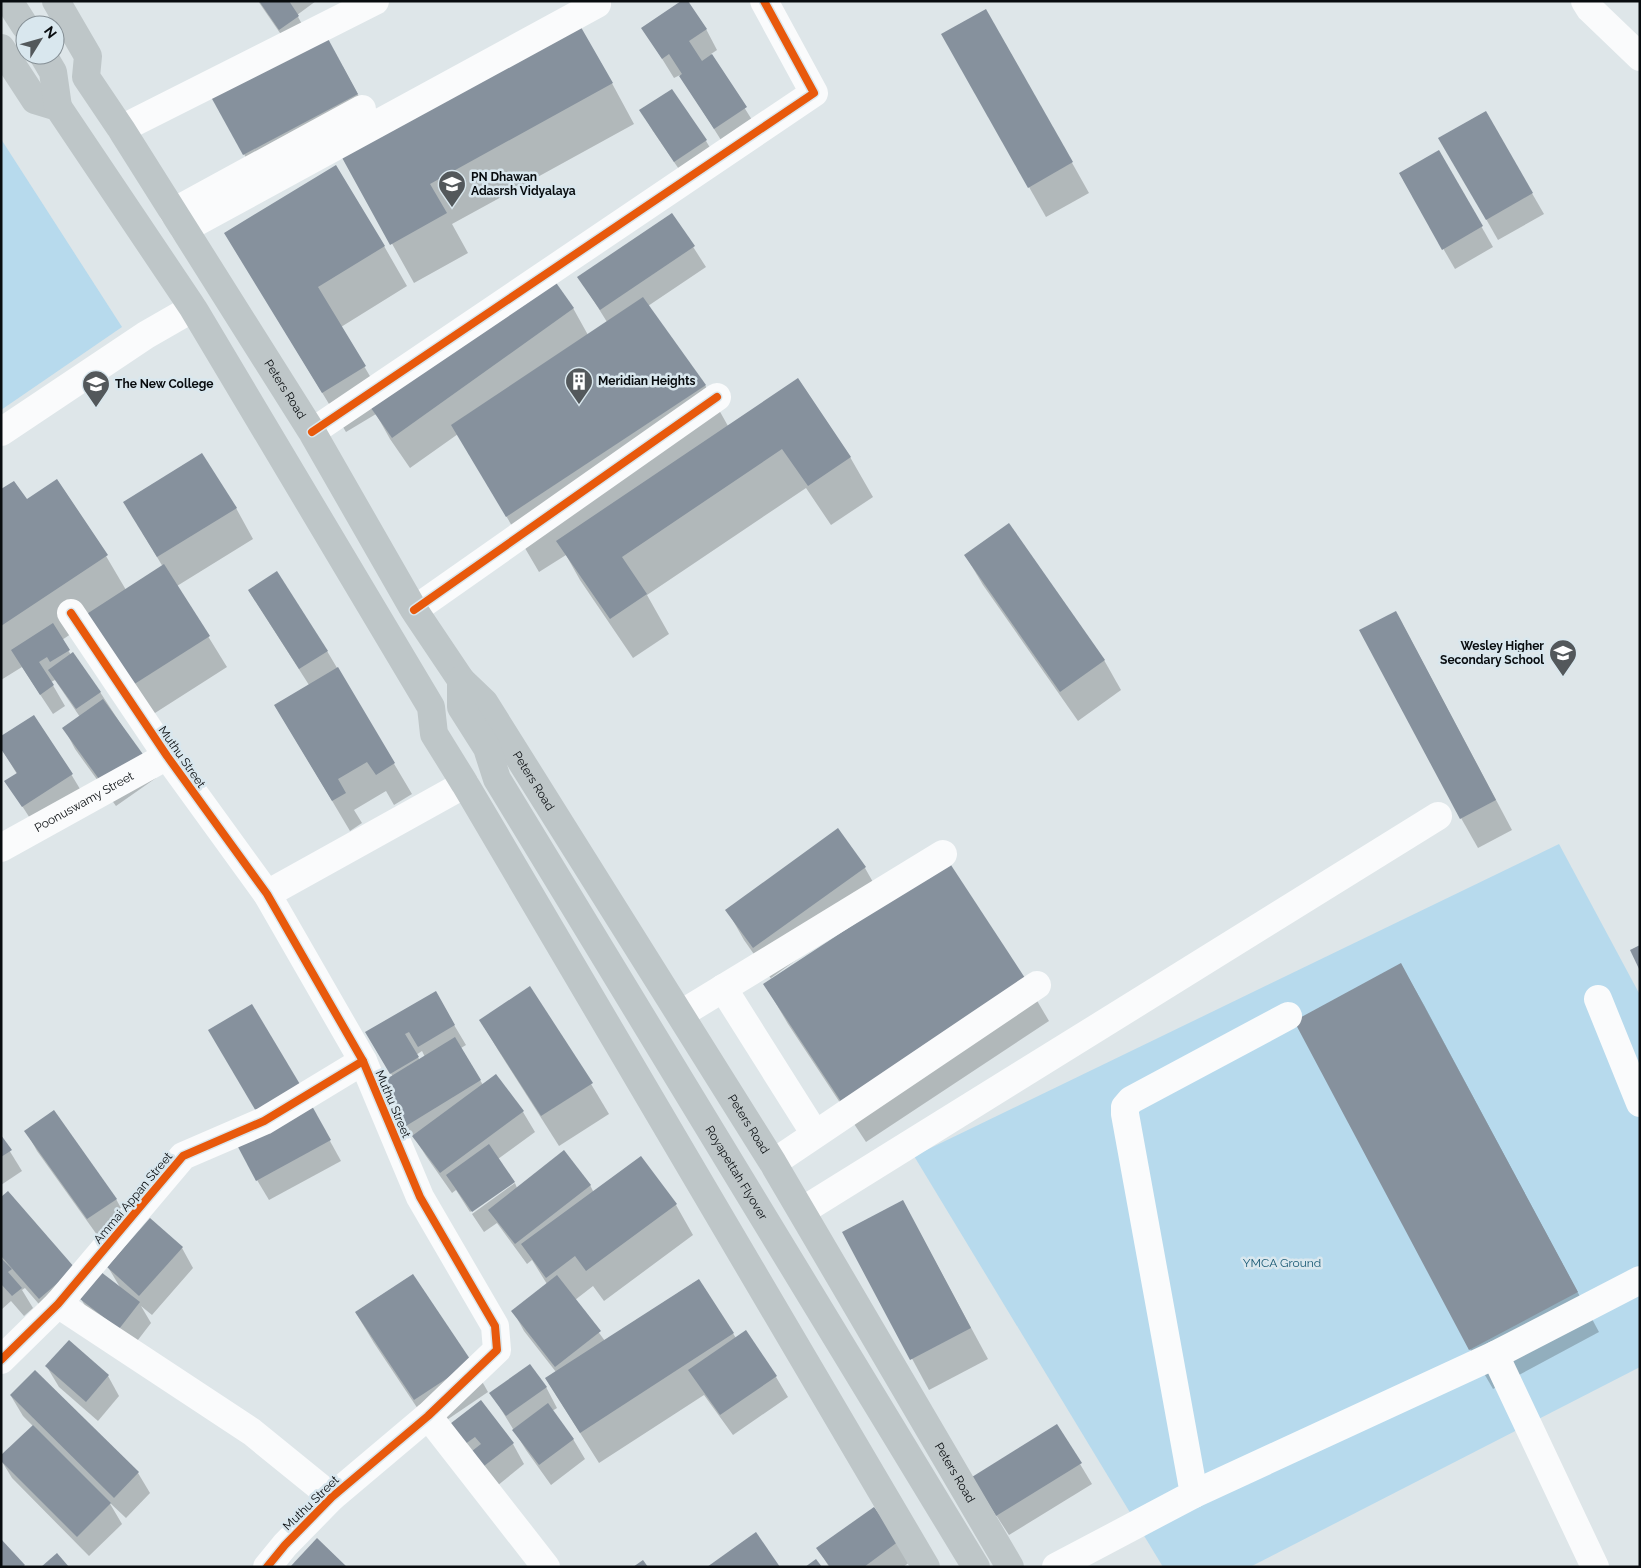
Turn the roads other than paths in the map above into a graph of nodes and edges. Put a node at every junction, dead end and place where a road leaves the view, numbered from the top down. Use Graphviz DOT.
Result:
graph roads {
  1 [pos="9,1"];
  2 [pos="56,1"];
  3 [pos="375,1"];
  4 [pos="764,1"];
  5 [pos="1585,1"];
  6 [pos="597,4"];
  7 [pos="18,15"];
  8 [pos="1,48"];
  9 [pos="1640,57"];
  10 [pos="48,65"];
  11 [pos="51,65"];
  12 [pos="86,77"];
  13 [pos="58,107"];
  14 [pos="362,109"];
  15 [pos="121,129"];
  16 [pos="178,220"];
  17 [pos="193,308"];
  18 [pos="717,397"];
  19 [pos="1,432"];
  20 [pos="312,432"];
  21 [pos="414,610"];
  22 [pos="71,613"];
  23 [pos="461,680"];
  24 [pos="431,707"];
  25 [pos="167,756"];
  26 [pos="497,779"];
  27 [pos="465,784"];
  28 [pos="1438,816"];
  29 [pos="1,848"];
  30 [pos="943,854"];
  31 [pos="267,894"];
  32 [pos="1037,985"];
  33 [pos="723,988"];
  34 [pos="1598,999"];
  35 [pos="681,1014"];
  36 [pos="1288,1016"];
  37 [pos="363,1061"];
  38 [pos="1640,1103"];
  39 [pos="815,1134"];
  40 [pos="773,1163"];
  41 [pos="802,1211"];
  42 [pos="1640,1280"];
  43 [pos="58,1304"];
  44 [pos="1495,1355"];
  45 [pos="1,1360"];
  46 [pos="428,1416"];
  47 [pos="1194,1494"];
  48 [pos="332,1497"];
  49 [pos="267,1567"];
  50 [pos="546,1567"];
  51 [pos="926,1567"];
  52 [pos="976,1567"];
  53 [pos="1010,1567"];
  54 [pos="1056,1567"];
  55 [pos="1595,1567"];
  1 -- 7 [label="main road"];
  2 -- 12 [label="main road"];
  3 -- 15 [label="street"];
  4 -- 20 [label="street"];
  5 -- 9 [label="street"];
  6 -- 16 [label="street"];
  8 -- 13 [label="main road"];
  10 -- 13 [label="main road"];
  11 -- 12 [label="main road"];
  12 -- 15 [label="main road, Peters Road"];
  13 -- 17 [label="main road"];
  14 -- 16 [label="street"];
  15 -- 16 [label="main road, Peters Road"];
  16 -- 20 [label="main road, Peters Road"];
  17 -- 19 [label="street"];
  17 -- 24 [label="main road"];
  18 -- 21 [label="street"];
  20 -- 21 [label="main road, Peters Road"];
  21 -- 23 [label="main road, Peters Road"];
  22 -- 25 [label="street, Muthu Street"];
  23 -- 26 [label="main road, Royapettah Flyover"];
  23 -- 35 [label="main road, Peters Road"];
  24 -- 26 [label="main road, Royapettah Flyover"];
  24 -- 27 [label="main road"];
  25 -- 29 [label="street, Poonuswamy Street"];
  25 -- 31 [label="street, Muthu Street"];
  26 -- 52 [label="main road, Royapettah Flyover"];
  27 -- 31 [label="street"];
  27 -- 51 [label="main road"];
  28 -- 41 [label="street"];
  30 -- 33 [label="street"];
  31 -- 37 [label="street, Muthu Street"];
  32 -- 39 [label="street"];
  33 -- 35 [label="street"];
  33 -- 39 [label="street"];
  34 -- 38 [label="street"];
  35 -- 40 [label="main road, Peters Road"];
  36 -- 47 [label="street"];
  37 -- 43 [label="street, Ammai Appan Street"];
  37 -- 46 [label="street, Muthu Street"];
  39 -- 40 [label="street"];
  40 -- 41 [label="main road, Peters Road"];
  41 -- 53 [label="main road, Peters Road"];
  42 -- 44 [label="street"];
  43 -- 45 [label="street, Ammai Appan Street"];
  43 -- 48 [label="street"];
  44 -- 47 [label="street"];
  44 -- 55 [label="street"];
  46 -- 48 [label="street, Muthu Street"];
  46 -- 50 [label="street"];
  47 -- 54 [label="street"];
  48 -- 49 [label="street, Muthu Street"];
}
